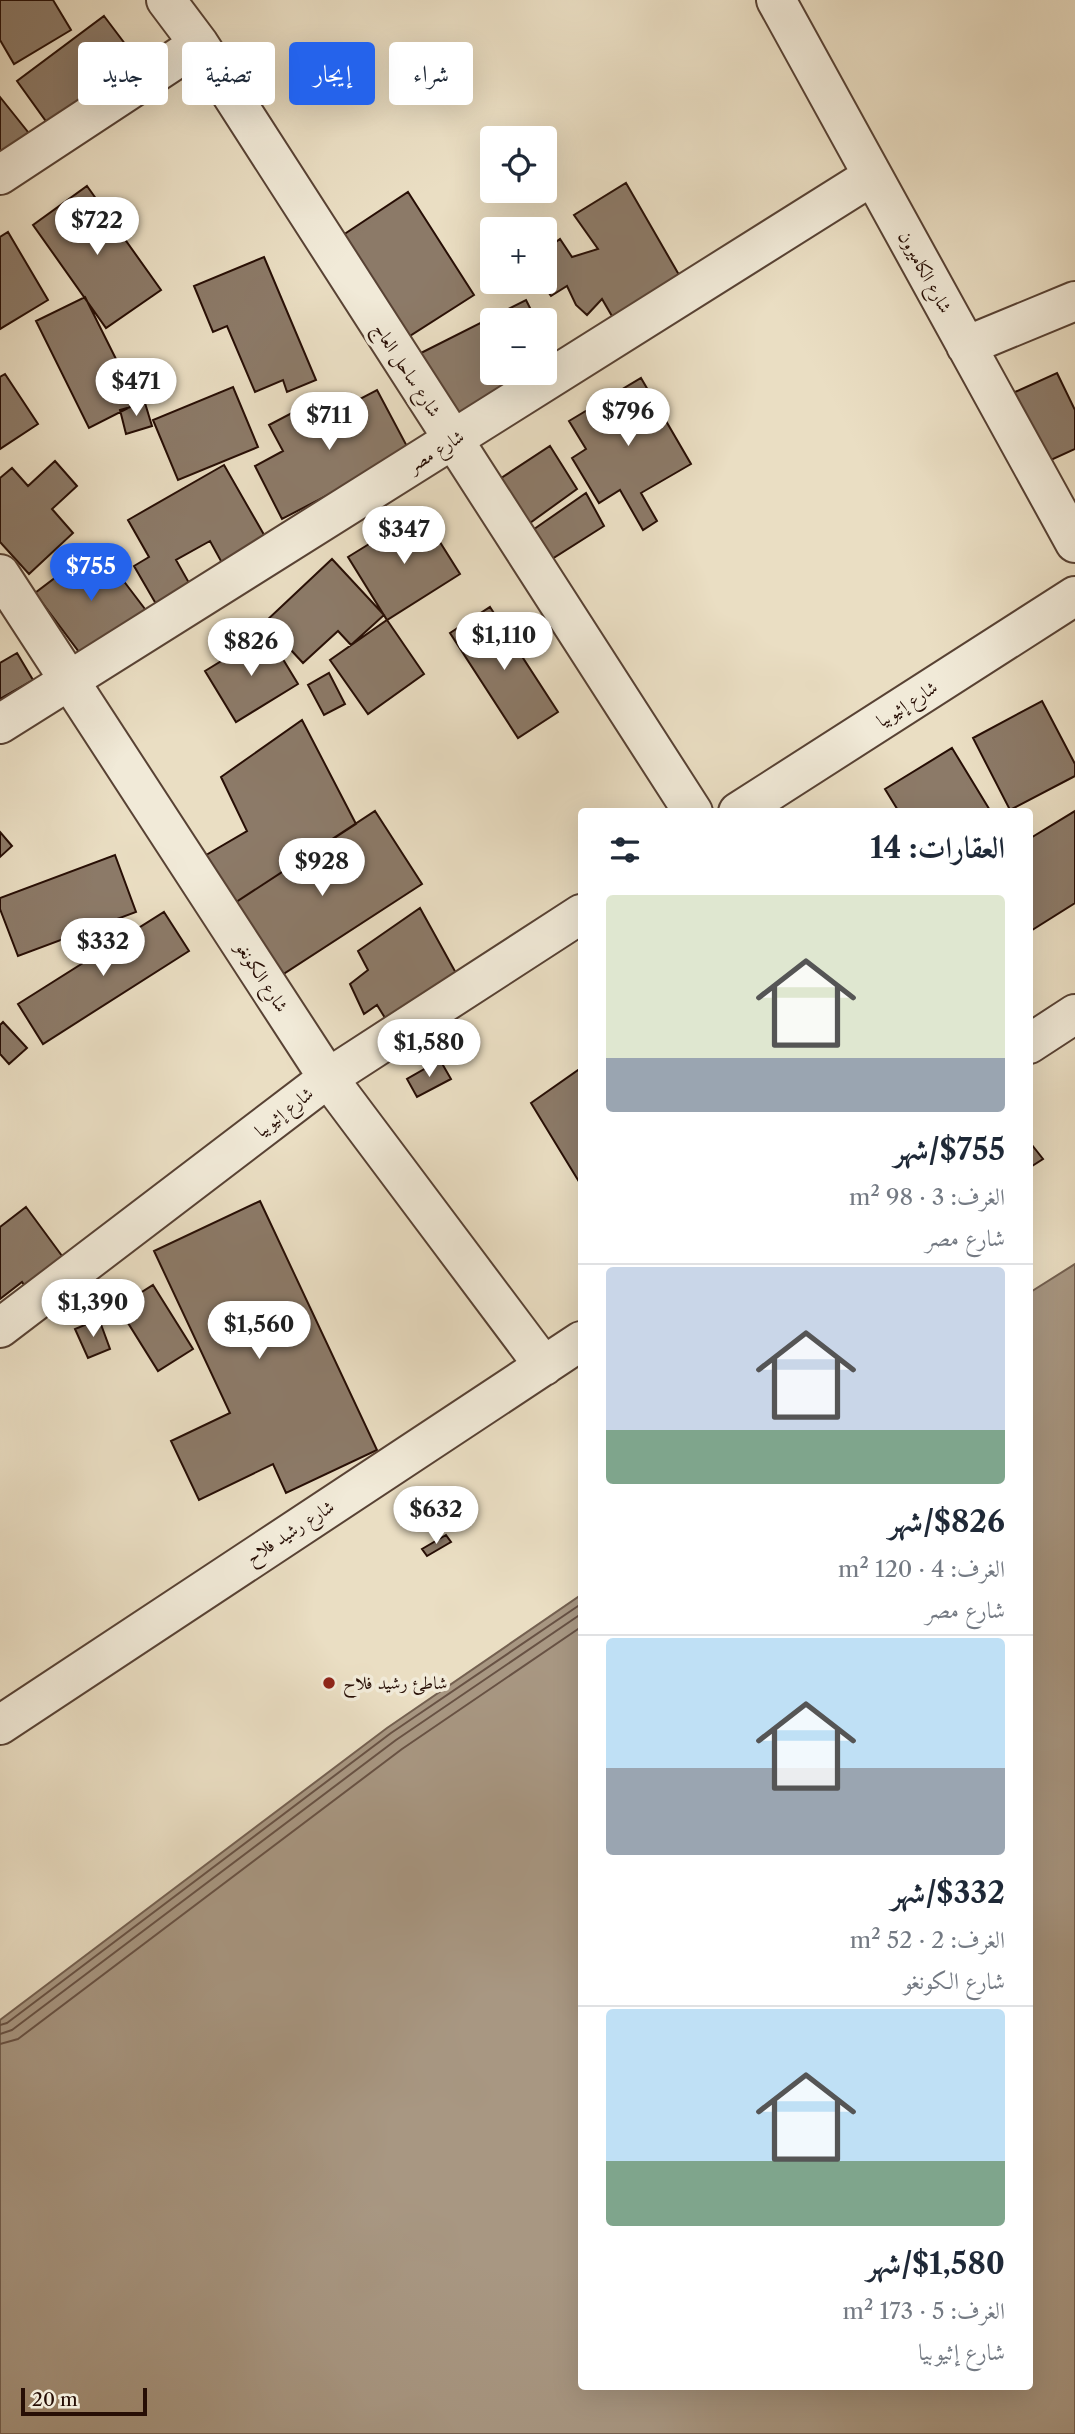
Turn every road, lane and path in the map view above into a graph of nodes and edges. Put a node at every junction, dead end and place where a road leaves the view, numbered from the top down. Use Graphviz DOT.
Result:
graph roads {
  1 [pos="166,0"];
  2 [pos="776,0"];
  3 [pos="198,42"];
  4 [pos="182,55"];
  5 [pos="238,105"];
  6 [pos="0,175"];
  7 [pos="872,176"];
  8 [pos="1075,301"];
  9 [pos="966,346"];
  10 [pos="452,441"];
  11 [pos="1075,543"];
  12 [pos="0,574"];
  13 [pos="1075,596"];
  14 [pos="69,680"];
  15 [pos="0,724"];
  16 [pos="689,808"];
  17 [pos="744,808"];
  18 [pos="578,916"];
  19 [pos="1075,1014"];
  20 [pos="1033,1041"];
  21 [pos="328,1077"];
  22 [pos="0,1328"];
  23 [pos="578,1343"];
  24 [pos="544,1366"];
  25 [pos="0,1725"];
  1 -- 3 [label="street, شارع ساحل العاج"];
  2 -- 7 [label="street, شارع الكاميرون"];
  4 -- 6 [label="street"];
  5 -- 10 [label="street, شارع ساحل العاج"];
  7 -- 9 [label="street, شارع الكاميرون"];
  7 -- 10 [label="street, شارع مصر"];
  8 -- 9 [label="street"];
  9 -- 11 [label="street, شارع الكاميرون"];
  10 -- 14 [label="street, شارع مصر"];
  10 -- 16 [label="street, شارع ساحل العاج"];
  12 -- 14 [label="street, شارع الكونغو"];
  13 -- 17 [label="street, شارع إثيوبيا"];
  14 -- 15 [label="street, شارع مصر"];
  14 -- 21 [label="street, شارع الكونغو"];
  18 -- 21 [label="street, شارع إثيوبيا"];
  19 -- 20 [label="street"];
  21 -- 22 [label="street, شارع إثيوبيا"];
  21 -- 24 [label="street, شارع الكونغو"];
  23 -- 24 [label="street, شارع رشيد فلاح"];
  24 -- 25 [label="street, شارع رشيد فلاح"];
}
